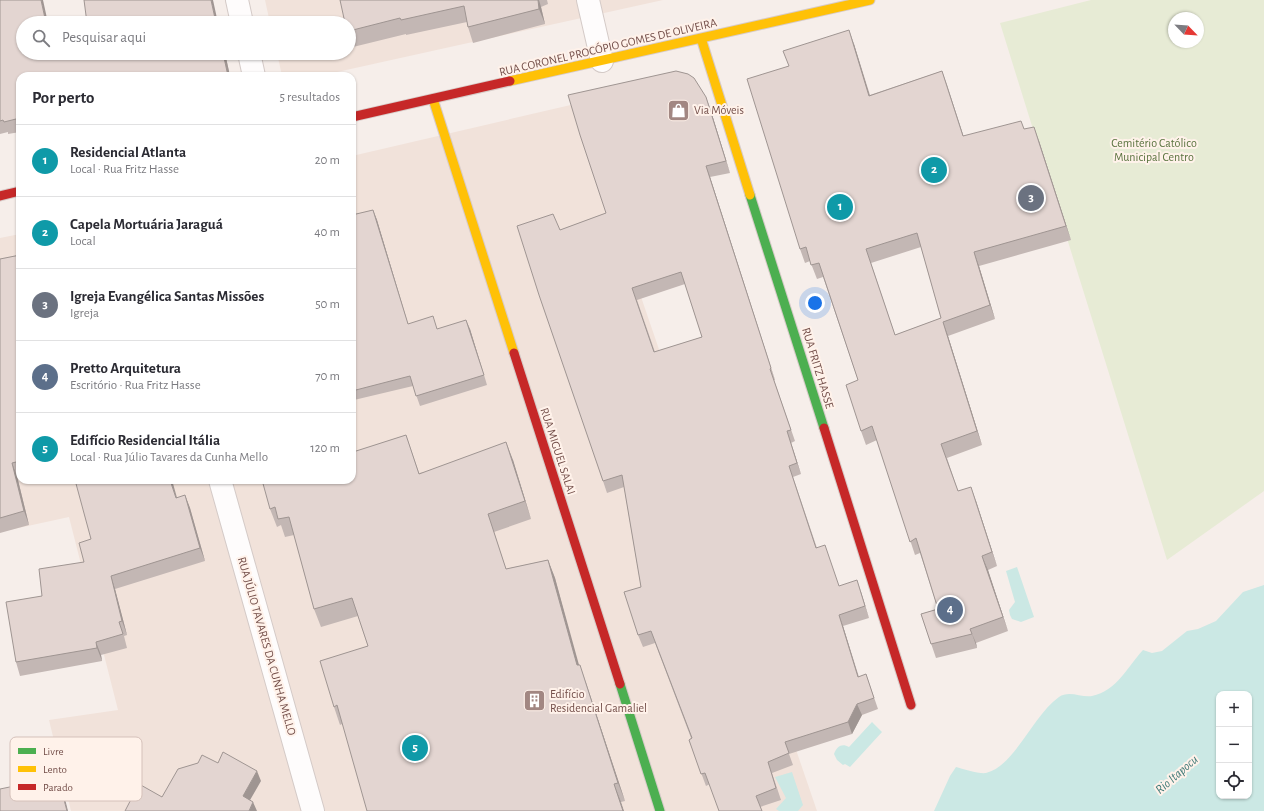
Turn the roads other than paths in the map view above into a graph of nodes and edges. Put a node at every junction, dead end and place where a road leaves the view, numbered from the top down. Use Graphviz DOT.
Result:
graph roads {
  1 [pos="237,0"];
  2 [pos="588,0"];
  3 [pos="870,0"];
  4 [pos="240,16"];
  5 [pos="701,38"];
  6 [pos="251,60"];
  7 [pos="602,61"];
  8 [pos="253,72"];
  9 [pos="433,99"];
  10 [pos="356,116"];
  11 [pos="16,192"];
  12 [pos="0,196"];
  13 [pos="221,484"];
  14 [pos="911,705"];
  15 [pos="313,811"];
  16 [pos="660,811"];
  1 -- 4 [label="street"];
  2 -- 7 [label="street"];
  3 -- 5 [label="street, RUA CORONEL PROCÓPIO GOMES DE OLIVEIRA"];
  5 -- 7 [label="street, RUA CORONEL PROCÓPIO GOMES DE OLIVEIRA"];
  5 -- 14 [label="street, RUA FRITZ HASSE"];
  6 -- 8 [label="street"];
  7 -- 9 [label="street, RUA CORONEL PROCÓPIO GOMES DE OLIVEIRA"];
  9 -- 10 [label="street, RUA CORONEL PROCÓPIO GOMES DE OLIVEIRA"];
  9 -- 16 [label="street, RUA MIGUEL SALAI"];
  11 -- 12 [label="street"];
  13 -- 15 [label="street, RUA JÚLIO TAVARES DA CUNHA MELLO"];
}
